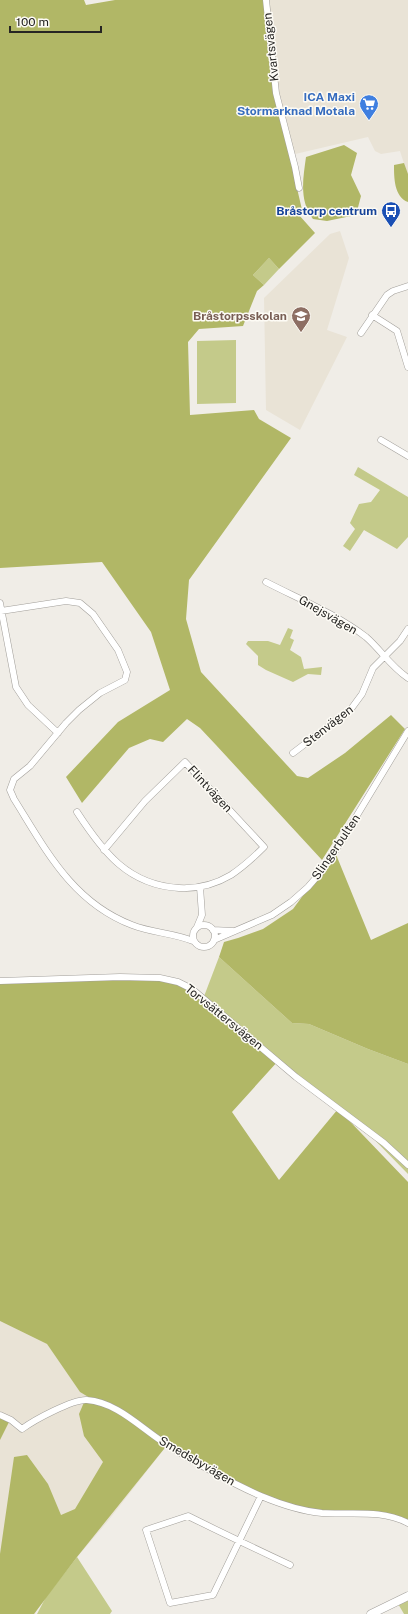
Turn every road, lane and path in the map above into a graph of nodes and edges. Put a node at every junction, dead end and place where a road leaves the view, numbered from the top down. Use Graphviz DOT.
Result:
graph roads {
  1 [pos="266,0"];
  2 [pos="299,188"];
  3 [pos="408,286"];
  4 [pos="372,315"];
  5 [pos="361,332"];
  6 [pos="408,367"];
  7 [pos="381,440"];
  8 [pos="408,456"];
  9 [pos="266,582"];
  10 [pos="0,603"];
  11 [pos="2,611"];
  12 [pos="408,629"];
  13 [pos="384,656"];
  14 [pos="408,678"];
  15 [pos="408,731"];
  16 [pos="58,733"];
  17 [pos="293,753"];
  18 [pos="77,812"];
  19 [pos="104,850"];
  20 [pos="200,887"];
  21 [pos="202,915"];
  22 [pos="208,926"];
  23 [pos="195,929"];
  24 [pos="214,930"];
  25 [pos="233,931"];
  26 [pos="178,935"];
  27 [pos="214,940"];
  28 [pos="193,941"];
  29 [pos="0,980"];
  30 [pos="408,1165"];
  31 [pos="0,1415"];
  32 [pos="261,1496"];
  33 [pos="408,1523"];
  34 [pos="240,1541"];
  35 [pos="290,1565"];
  36 [pos="408,1596"];
  37 [pos="371,1614"];
  1 -- 2 [label="street, Kvartsvägen"];
  3 -- 4 [label="street"];
  4 -- 5 [label="street"];
  4 -- 6 [label="street"];
  7 -- 8 [label="street"];
  9 -- 13 [label="street, Gnejsvägen"];
  10 -- 11 [label="street"];
  11 -- 16 [label="street"];
  11 -- 16 [label="street"];
  12 -- 13 [label="street"];
  13 -- 14 [label="street, Gnejsvägen"];
  13 -- 17 [label="street, Stenvägen"];
  15 -- 25 [label="street, Slingerbulten"];
  16 -- 26 [label="street"];
  18 -- 19 [label="street, Flintvägen"];
  19 -- 20 [label="street, Flintvägen"];
  19 -- 20 [label="street, Flintvägen"];
  20 -- 21 [label="street"];
  21 -- 22 [label="street"];
  21 -- 23 [label="street"];
  22 -- 23 [label="street"];
  22 -- 24 [label="street"];
  23 -- 26 [label="street"];
  23 -- 28 [label="street"];
  24 -- 25 [label="street, Slingerbulten"];
  24 -- 27 [label="street"];
  25 -- 27 [label="street, Slingerbulten"];
  26 -- 28 [label="street"];
  27 -- 28 [label="street"];
  29 -- 30 [label="street, Torvsättersvägen"];
  31 -- 32 [label="street, Smedsbyvägen"];
  32 -- 33 [label="street, Smedsbyvägen"];
  32 -- 34 [label="street"];
  34 -- 34 [label="street"];
  34 -- 35 [label="street"];
  36 -- 37 [label="street"];
}
